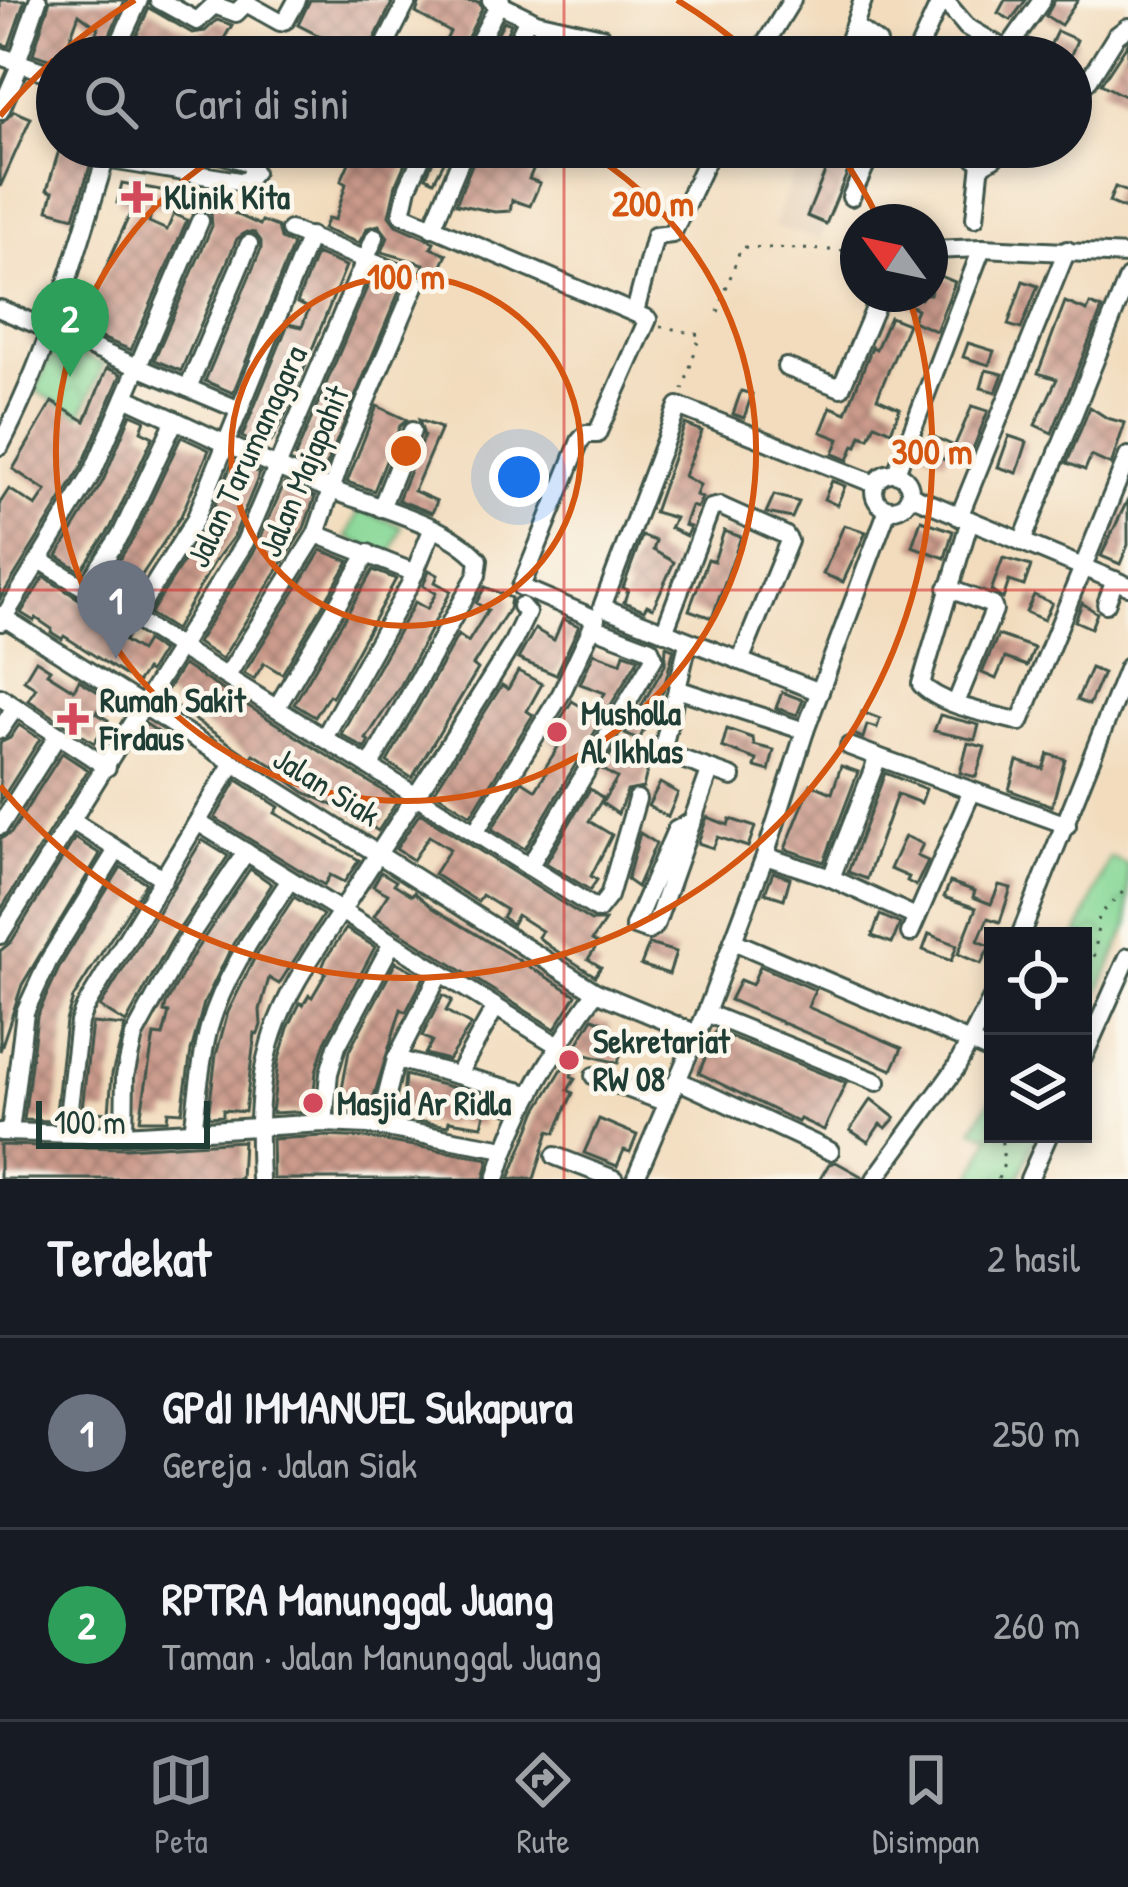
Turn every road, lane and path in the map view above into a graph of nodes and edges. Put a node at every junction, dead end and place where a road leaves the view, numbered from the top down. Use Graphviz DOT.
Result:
graph roads {
  1 [pos="38,0"];
  2 [pos="139,0"];
  3 [pos="159,0"];
  4 [pos="298,0"];
  5 [pos="408,0"];
  6 [pos="792,0"];
  7 [pos="862,0"];
  8 [pos="942,0"];
  9 [pos="1042,0"];
  10 [pos="497,1"];
  11 [pos="532,20"];
  12 [pos="854,26"];
  13 [pos="1128,28"];
  14 [pos="123,36"];
  15 [pos="392,36"];
  16 [pos="481,36"];
  17 [pos="522,36"];
  18 [pos="598,36"];
  19 [pos="771,36"];
  20 [pos="850,36"];
  21 [pos="868,36"];
  22 [pos="921,36"];
  23 [pos="983,36"];
  24 [pos="1022,36"];
  25 [pos="13,60"];
  26 [pos="1092,75"];
  27 [pos="0,111"];
  28 [pos="102,168"];
  29 [pos="178,168"];
  30 [pos="252,168"];
  31 [pos="418,168"];
  32 [pos="457,168"];
  33 [pos="703,168"];
  34 [pos="864,168"];
  35 [pos="985,168"];
  36 [pos="851,197"];
  37 [pos="975,218"];
  38 [pos="200,221"];
  39 [pos="432,228"];
  40 [pos="290,230"];
  41 [pos="310,236"];
  42 [pos="375,237"];
  43 [pos="249,244"];
  44 [pos="982,248"];
  45 [pos="948,249"];
  46 [pos="840,250"];
  47 [pos="1067,250"];
  48 [pos="1128,255"];
  49 [pos="366,259"];
  50 [pos="1128,278"];
  51 [pos="0,310"];
  52 [pos="718,312"];
  53 [pos="873,312"];
  54 [pos="641,317"];
  55 [pos="52,332"];
  56 [pos="139,367"];
  57 [pos="786,367"];
  58 [pos="188,388"];
  59 [pos="125,397"];
  60 [pos="678,406"];
  61 [pos="240,410"];
  62 [pos="175,420"];
  63 [pos="412,431"];
  64 [pos="226,443"];
  65 [pos="0,446"];
  66 [pos="1128,456"];
  67 [pos="279,466"];
  68 [pos="896,473"];
  69 [pos="875,484"];
  70 [pos="332,490"];
  71 [pos="910,495"];
  72 [pos="381,508"];
  73 [pos="888,509"];
  74 [pos="964,518"];
  75 [pos="432,530"];
  76 [pos="316,534"];
  77 [pos="1022,542"];
  78 [pos="368,553"];
  79 [pos="40,560"];
  80 [pos="1084,566"];
  81 [pos="416,572"];
  82 [pos="1121,583"];
  83 [pos="86,587"];
  84 [pos="947,588"];
  85 [pos="1106,604"];
  86 [pos="523,613"];
  87 [pos="134,618"];
  88 [pos="1,619"];
  89 [pos="594,623"];
  90 [pos="664,632"];
  91 [pos="688,643"];
  92 [pos="181,647"];
  93 [pos="740,661"];
  94 [pos="1128,668"];
  95 [pos="227,676"];
  96 [pos="677,689"];
  97 [pos="820,692"];
  98 [pos="7,703"];
  99 [pos="956,703"];
  100 [pos="145,705"];
  101 [pos="277,707"];
  102 [pos="0,730"];
  103 [pos="805,730"];
  104 [pos="58,735"];
  105 [pos="324,738"];
  106 [pos="849,746"];
  107 [pos="878,758"];
  108 [pos="233,763"];
  109 [pos="370,766"];
  110 [pos="107,767"];
  111 [pos="710,771"];
  112 [pos="732,777"];
  113 [pos="972,791"];
  114 [pos="416,795"];
  115 [pos="638,799"];
  116 [pos="72,820"];
  117 [pos="693,821"];
  118 [pos="199,823"];
  119 [pos="1067,825"];
  120 [pos="0,826"];
  121 [pos="476,831"];
  122 [pos="117,850"];
  123 [pos="247,852"];
  124 [pos="379,853"];
  125 [pos="765,856"];
  126 [pos="530,867"];
  127 [pos="831,878"];
  128 [pos="164,879"];
  129 [pos="290,880"];
  130 [pos="1128,886"];
  131 [pos="341,913"];
  132 [pos="1024,927"];
  133 [pos="0,934"];
  134 [pos="733,941"];
  135 [pos="391,945"];
  136 [pos="1128,957"];
  137 [pos="1092,960"];
  138 [pos="439,975"];
  139 [pos="596,992"];
  140 [pos="495,1008"];
  141 [pos="706,1013"];
  142 [pos="984,1015"];
  143 [pos="697,1034"];
  144 [pos="1092,1038"];
  145 [pos="971,1043"];
  146 [pos="557,1045"];
  147 [pos="984,1048"];
  148 [pos="396,1059"];
  149 [pos="458,1073"];
  150 [pos="595,1076"];
  151 [pos="677,1080"];
  152 [pos="877,1082"];
  153 [pos="529,1094"];
  154 [pos="667,1103"];
  155 [pos="325,1123"];
  156 [pos="257,1124"];
  157 [pos="379,1126"];
  158 [pos="193,1131"];
  159 [pos="5,1132"];
  160 [pos="66,1133"];
  161 [pos="124,1135"];
  162 [pos="1002,1143"];
  163 [pos="1045,1143"];
  164 [pos="505,1149"];
  165 [pos="830,1151"];
  166 [pos="555,1156"];
  167 [pos="639,1178"];
  168 [pos="260,1179"];
  169 [pos="496,1179"];
  170 [pos="614,1179"];
  171 [pos="875,1179"];
  172 [pos="998,1179"];
  173 [pos="1029,1179"];
  1 -- 25 [label="street"];
  2 -- 14 [label="street"];
  3 -- 4 [label="street"];
  5 -- 15 [label="street"];
  6 -- 19 [label="street"];
  7 -- 12 [label="street"];
  8 -- 22 [label="street"];
  8 -- 23 [label="street"];
  9 -- 24 [label="street"];
  10 -- 11 [label="street"];
  10 -- 16 [label="street"];
  11 -- 17 [label="street"];
  11 -- 18 [label="street"];
  12 -- 20 [label="street"];
  12 -- 21 [label="street"];
  13 -- 26 [label="street"];
  25 -- 27 [label="street"];
  28 -- 55 [label="street"];
  29 -- 30 [label="street"];
  31 -- 39 [label="street"];
  32 -- 39 [label="street"];
  33 -- 54 [label="street"];
  34 -- 36 [label="street"];
  35 -- 37 [label="street"];
  38 -- 56 [label="street"];
  39 -- 54 [label="street"];
  40 -- 41 [label="street"];
  41 -- 49 [label="street"];
  41 -- 61 [label="street"];
  42 -- 49 [label="street, Jalan Tarumanagara"];
  43 -- 58 [label="street"];
  44 -- 45 [label="street"];
  44 -- 47 [label="street"];
  44 -- 68 [label="street"];
  46 -- 52 [label="path"];
  47 -- 48 [label="street"];
  47 -- 74 [label="street"];
  49 -- 67 [label="street, Jalan Tarumanagara"];
  49 -- 70 [label="street, Jalan Majapahit"];
  50 -- 77 [label="street"];
  51 -- 55 [label="street"];
  53 -- 57 [label="street"];
  54 -- 60 [label="path"];
  54 -- 89 [label="street"];
  55 -- 56 [label="street"];
  55 -- 65 [label="street"];
  56 -- 58 [label="street"];
  56 -- 59 [label="street"];
  58 -- 61 [label="street"];
  59 -- 62 [label="street"];
  59 -- 79 [label="street"];
  60 -- 69 [label="street"];
  60 -- 90 [label="street"];
  61 -- 64 [label="street"];
  62 -- 64 [label="street"];
  62 -- 83 [label="street"];
  63 -- 72 [label="street"];
  64 -- 67 [label="street"];
  64 -- 87 [label="street"];
  66 -- 80 [label="street"];
  67 -- 70 [label="street"];
  67 -- 92 [label="street, Jalan Tarumanagara"];
  68 -- 69 [label="street"];
  68 -- 71 [label="street"];
  69 -- 73 [label="street"];
  70 -- 72 [label="street"];
  70 -- 76 [label="street, Jalan Majapahit"];
  71 -- 73 [label="street"];
  71 -- 74 [label="street"];
  72 -- 75 [label="street"];
  73 -- 97 [label="street"];
  74 -- 77 [label="street"];
  74 -- 84 [label="street"];
  75 -- 81 [label="street"];
  75 -- 109 [label="street"];
  76 -- 78 [label="street"];
  76 -- 95 [label="street, Jalan Majapahit"];
  77 -- 80 [label="street"];
  78 -- 81 [label="street"];
  78 -- 101 [label="street"];
  79 -- 83 [label="street"];
  79 -- 88 [label="street"];
  80 -- 82 [label="street"];
  80 -- 99 [label="street"];
  81 -- 105 [label="street"];
  82 -- 85 [label="street"];
  83 -- 87 [label="street"];
  84 -- 99 [label="street"];
  84 -- 99 [label="street"];
  86 -- 114 [label="street"];
  87 -- 92 [label="street"];
  88 -- 100 [label="street, Jalan Siak"];
  89 -- 121 [label="street"];
  89 -- 126 [label="street"];
  90 -- 91 [label="street"];
  90 -- 93 [label="street"];
  91 -- 93 [label="street"];
  91 -- 96 [label="street"];
  92 -- 95 [label="street"];
  92 -- 100 [label="street, Jalan Tarumanagara"];
  93 -- 97 [label="street"];
  94 -- 119 [label="street"];
  95 -- 101 [label="street"];
  96 -- 103 [label="street"];
  96 -- 111 [label="street"];
  97 -- 103 [label="street"];
  98 -- 102 [label="street"];
  98 -- 104 [label="street"];
  100 -- 108 [label="street, Jalan Siak"];
  100 -- 110 [label="street, Jalan Tarumanagara"];
  101 -- 105 [label="street"];
  103 -- 125 [label="street"];
  104 -- 110 [label="street"];
  104 -- 120 [label="street"];
  105 -- 109 [label="street"];
  106 -- 107 [label="street"];
  107 -- 113 [label="street"];
  107 -- 127 [label="street"];
  108 -- 118 [label="street"];
  108 -- 124 [label="street, Jalan Siak"];
  109 -- 114 [label="street"];
  110 -- 116 [label="street, Jalan Tarumanagara"];
  111 -- 112 [label="street"];
  111 -- 117 [label="street"];
  113 -- 119 [label="street"];
  113 -- 127 [label="street"];
  114 -- 121 [label="street"];
  114 -- 124 [label="street"];
  115 -- 126 [label="street"];
  116 -- 122 [label="street"];
  116 -- 133 [label="street, Jalan Tarumanagara"];
  117 -- 117 [label="street"];
  118 -- 123 [label="street"];
  118 -- 128 [label="street"];
  119 -- 132 [label="street"];
  121 -- 126 [label="street"];
  122 -- 128 [label="street"];
  122 -- 159 [label="street"];
  123 -- 129 [label="street"];
  123 -- 161 [label="street"];
  124 -- 131 [label="street, Jalan Siak"];
  124 -- 139 [label="street, Jalan Siak"];
  125 -- 127 [label="street"];
  125 -- 134 [label="street"];
  128 -- 160 [label="street"];
  129 -- 131 [label="street"];
  129 -- 158 [label="street"];
  130 -- 137 [label="path"];
  131 -- 135 [label="street"];
  131 -- 156 [label="street, Jalan Siak"];
  134 -- 141 [label="street"];
  134 -- 145 [label="street"];
  135 -- 138 [label="street"];
  135 -- 155 [label="street"];
  136 -- 144 [label="street"];
  138 -- 140 [label="street"];
  138 -- 148 [label="street"];
  139 -- 143 [label="street, Jalan Siak"];
  139 -- 146 [label="street"];
  140 -- 146 [label="street"];
  140 -- 149 [label="street"];
  141 -- 143 [label="street"];
  141 -- 152 [label="street"];
  142 -- 145 [label="street"];
  143 -- 151 [label="street"];
  145 -- 147 [label="street"];
  145 -- 171 [label="street"];
  146 -- 153 [label="street"];
  148 -- 149 [label="street"];
  148 -- 157 [label="street"];
  149 -- 153 [label="street"];
  150 -- 154 [label="street"];
  151 -- 154 [label="street"];
  151 -- 165 [label="street"];
  153 -- 164 [label="street"];
  154 -- 167 [label="street"];
  155 -- 156 [label="street"];
  155 -- 157 [label="street"];
  156 -- 158 [label="street"];
  156 -- 168 [label="street, Jalan Siak"];
  157 -- 164 [label="street"];
  158 -- 161 [label="street"];
  159 -- 160 [label="street"];
  160 -- 161 [label="street"];
  162 -- 172 [label="path"];
  163 -- 173 [label="street"];
  164 -- 169 [label="street"];
  166 -- 170 [label="street"];
}
